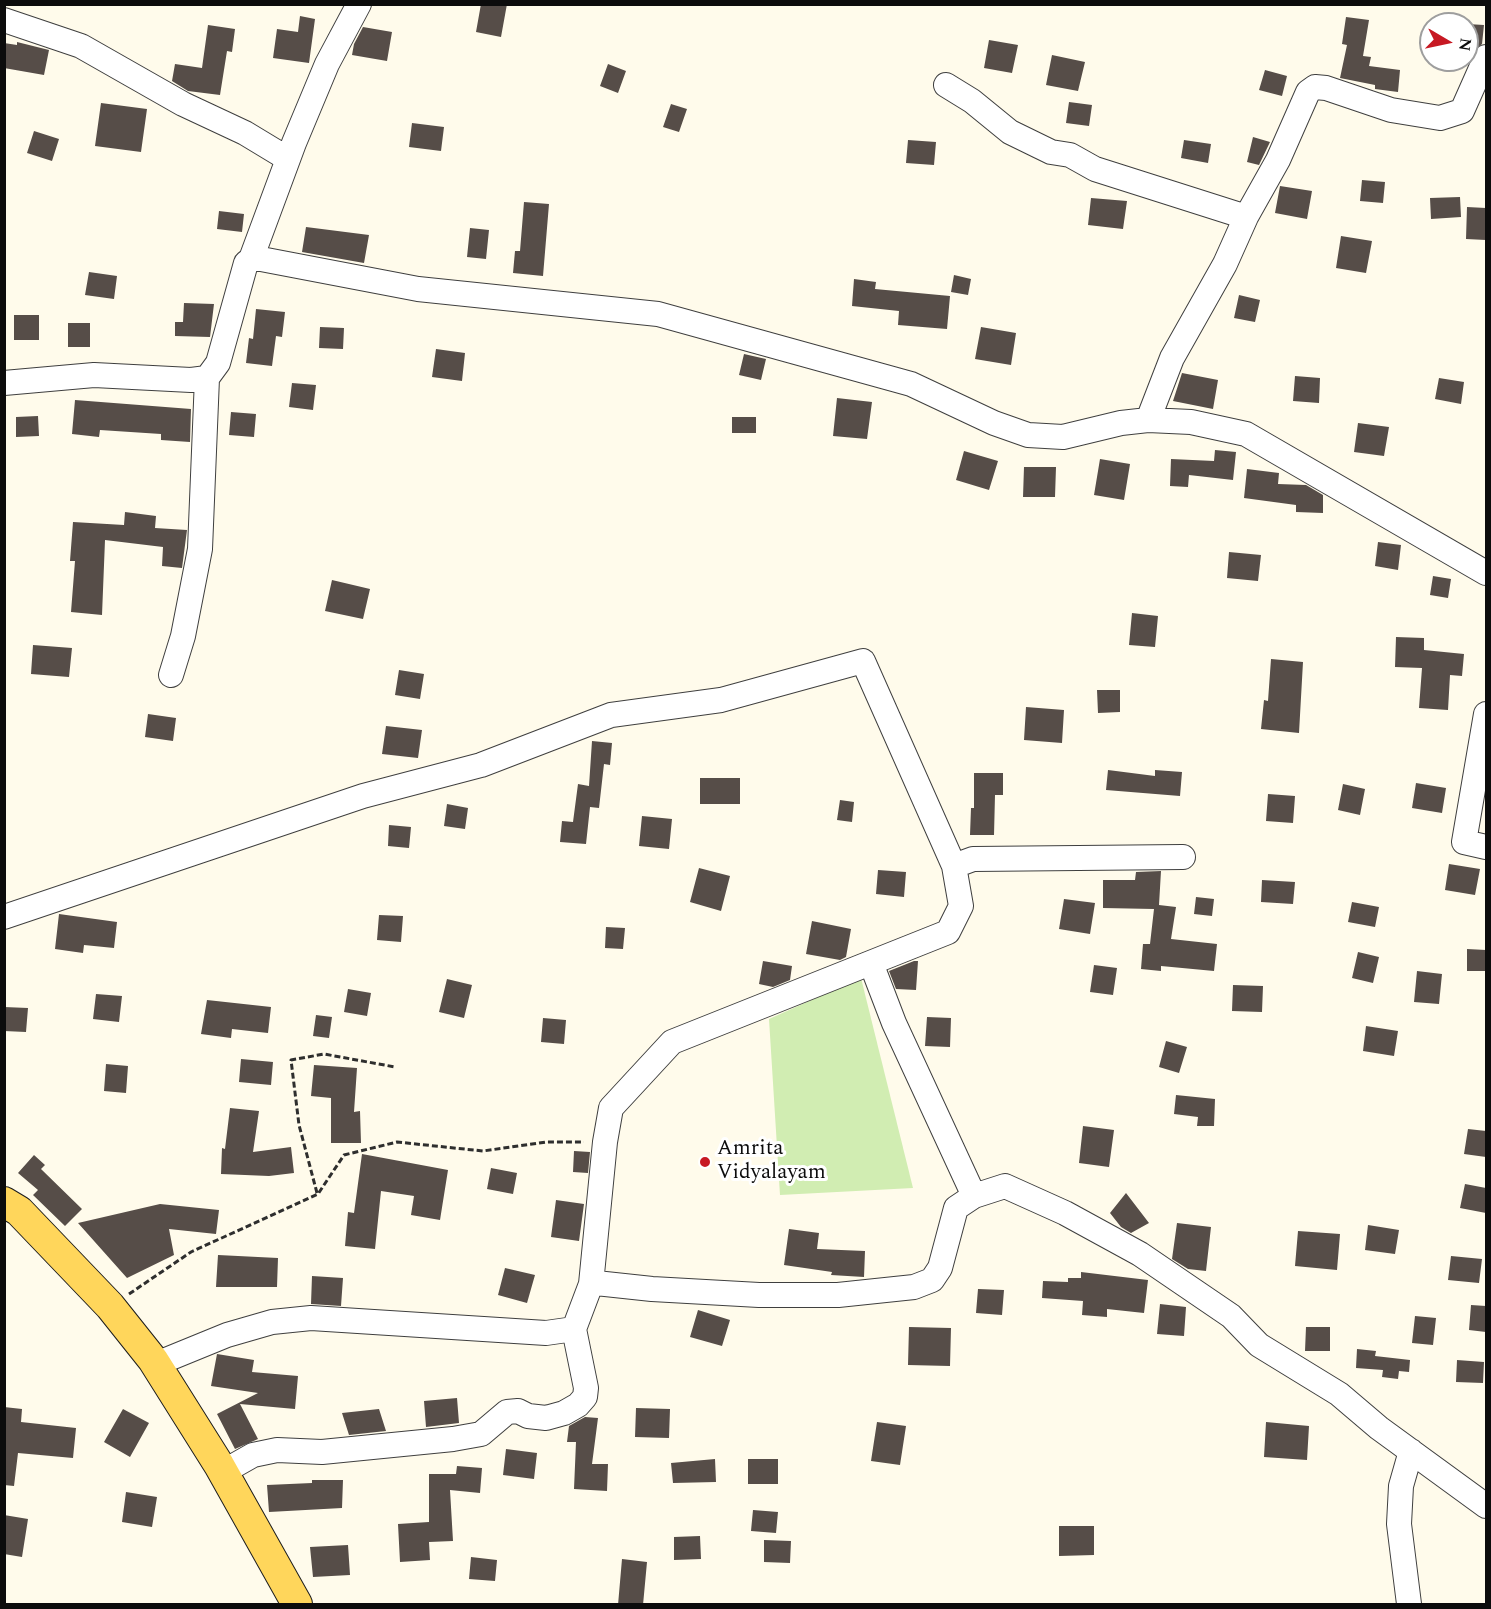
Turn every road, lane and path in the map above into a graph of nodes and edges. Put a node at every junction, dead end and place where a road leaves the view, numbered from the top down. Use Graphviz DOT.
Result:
graph roads {
  1 [pos="359,4"];
  2 [pos="4,20"];
  3 [pos="1486,57"];
  4 [pos="946,85"];
  5 [pos="288,159"];
  6 [pos="1246,217"];
  7 [pos="251,259"];
  8 [pos="207,378"];
  9 [pos="4,383"];
  10 [pos="1148,420"];
  11 [pos="1486,573"];
  12 [pos="171,675"];
  13 [pos="1486,714"];
  14 [pos="1486,847"];
  15 [pos="1183,856"];
  16 [pos="954,866"];
  17 [pos="4,917"];
  18 [pos="871,963"];
  19 [pos="395,1067"];
  20 [pos="605,1142"];
  21 [pos="318,1194"];
  22 [pos="974,1196"];
  23 [pos="4,1202"];
  24 [pos="4,1221"];
  25 [pos="591,1284"];
  26 [pos="110,1306"];
  27 [pos="574,1329"];
  28 [pos="156,1364"];
  29 [pos="1411,1452"];
  30 [pos="223,1472"];
  31 [pos="1486,1506"];
  32 [pos="278,1605"];
  33 [pos="297,1605"];
  34 [pos="1409,1605"];
  1 -- 5 [label="street"];
  2 -- 5 [label="street"];
  3 -- 6 [label="street"];
  4 -- 6 [label="street"];
  5 -- 7 [label="street"];
  6 -- 10 [label="street"];
  7 -- 8 [label="street"];
  7 -- 10 [label="street"];
  8 -- 9 [label="street"];
  8 -- 12 [label="street"];
  10 -- 11 [label="street"];
  13 -- 14 [label="street"];
  15 -- 16 [label="street"];
  16 -- 17 [label="street"];
  16 -- 18 [label="street"];
  18 -- 20 [label="street"];
  18 -- 22 [label="street"];
  19 -- 21 [label="path"];
  20 -- 21 [label="path"];
  20 -- 25 [label="street"];
  21 -- 26 [label="path"];
  22 -- 25 [label="street"];
  22 -- 29 [label="street"];
  23 -- 26 [label="main road"];
  24 -- 32 [label="main road"];
  25 -- 27 [label="street"];
  26 -- 28 [label="main road"];
  27 -- 28 [label="street"];
  27 -- 30 [label="street"];
  28 -- 30 [label="main road"];
  29 -- 31 [label="street"];
  29 -- 34 [label="street"];
  30 -- 33 [label="main road"];
}
